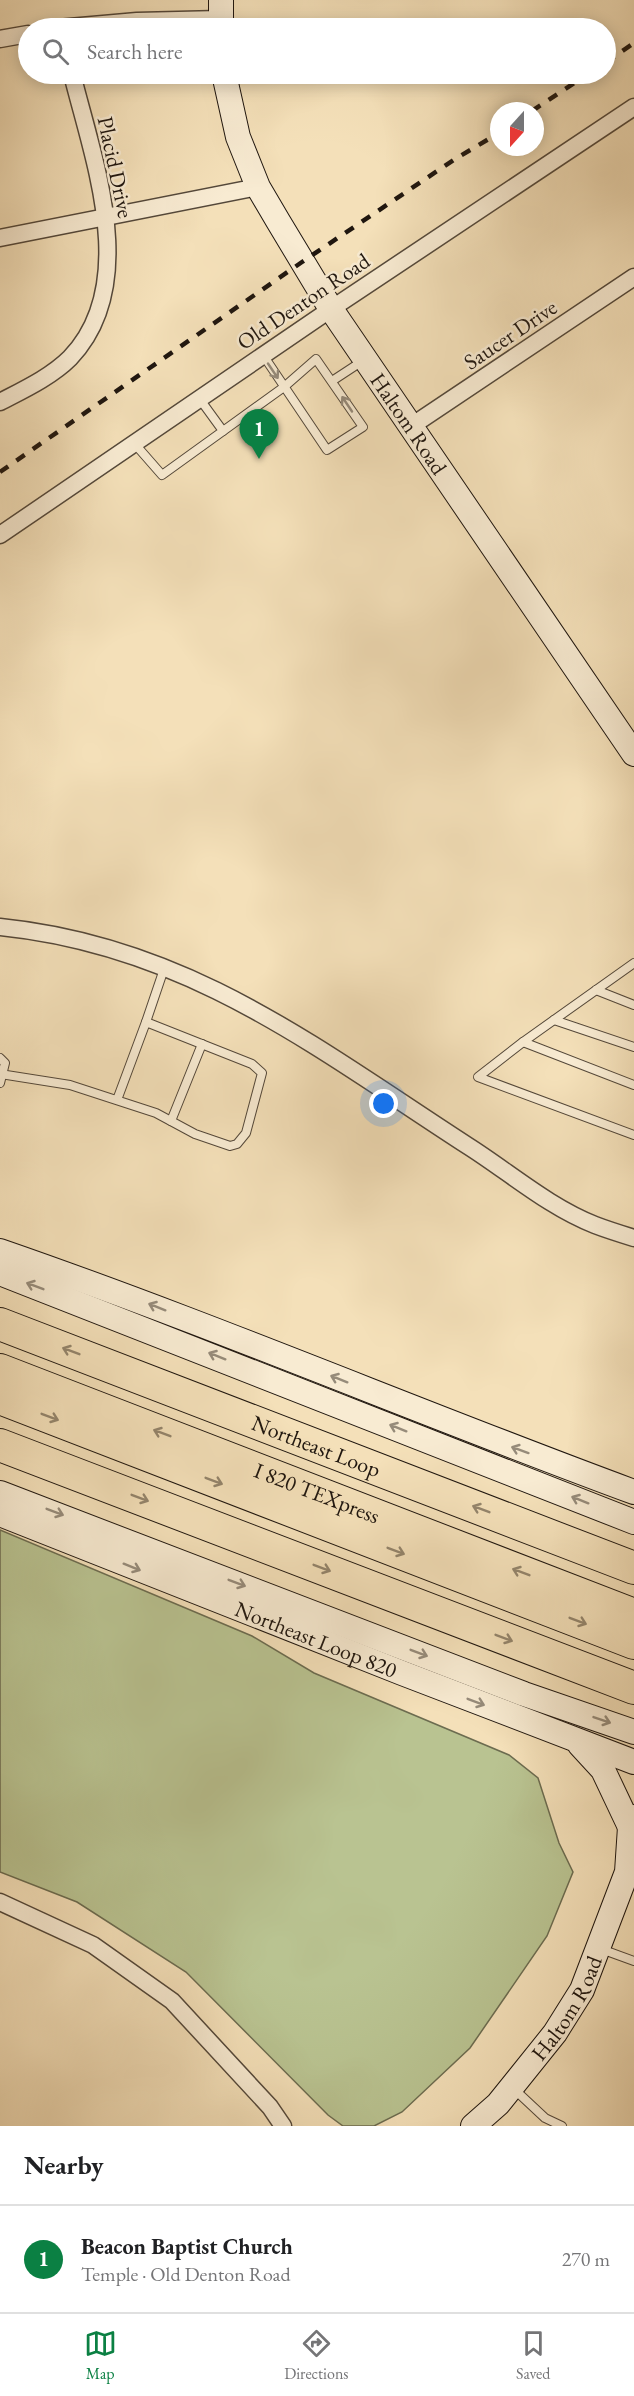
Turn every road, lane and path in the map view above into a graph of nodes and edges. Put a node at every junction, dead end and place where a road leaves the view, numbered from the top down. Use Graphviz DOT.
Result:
graph roads {
  1 [pos="220,16"];
  2 [pos="187,18"];
  3 [pos="18,36"];
  4 [pos="0,39"];
  5 [pos="74,84"];
  6 [pos="226,84"];
  7 [pos="634,107"];
  8 [pos="258,188"];
  9 [pos="106,218"];
  10 [pos="0,238"];
  11 [pos="634,278"];
  12 [pos="331,309"];
  13 [pos="263,355"];
  14 [pos="365,360"];
  15 [pos="332,381"];
  16 [pos="284,387"];
  17 [pos="199,398"];
  18 [pos="0,402"];
  19 [pos="410,427"];
  20 [pos="223,431"];
  21 [pos="134,443"];
  22 [pos="0,536"];
  23 [pos="634,754"];
  24 [pos="0,927"];
  25 [pos="634,963"];
  26 [pos="165,966"];
  27 [pos="596,990"];
  28 [pos="634,1005"];
  29 [pos="554,1020"];
  30 [pos="146,1022"];
  31 [pos="523,1042"];
  32 [pos="202,1044"];
  33 [pos="634,1047"];
  34 [pos="0,1058"];
  35 [pos="1,1078"];
  36 [pos="634,1085"];
  37 [pos="117,1100"];
  38 [pos="171,1121"];
  39 [pos="634,1135"];
  40 [pos="634,1238"];
  41 [pos="0,1251"];
  42 [pos="0,1273"];
  43 [pos="0,1324"];
  44 [pos="0,1370"];
  45 [pos="0,1398"];
  46 [pos="0,1444"];
  47 [pos="634,1492"];
  48 [pos="0,1493"];
  49 [pos="0,1514"];
  50 [pos="634,1521"];
  51 [pos="634,1568"];
  52 [pos="634,1615"];
  53 [pos="634,1643"];
  54 [pos="634,1688"];
  55 [pos="574,1739"];
  56 [pos="623,1744"];
  57 [pos="632,1822"];
  58 [pos="631,1868"];
  59 [pos="0,1902"];
  60 [pos="600,1948"];
  61 [pos="634,1961"];
  62 [pos="512,2087"];
  63 [pos="283,2126"];
  64 [pos="473,2126"];
  65 [pos="559,2126"];
  1 -- 2 [label="street"];
  3 -- 4 [label="street"];
  5 -- 9 [label="street, Placid Drive"];
  6 -- 8 [label="main road, Haltom Road"];
  7 -- 12 [label="street, Old Denton Road"];
  8 -- 9 [label="street"];
  8 -- 12 [label="main road, Haltom Road"];
  9 -- 10 [label="street"];
  9 -- 18 [label="street, Placid Drive"];
  11 -- 19 [label="street, Saucer Drive"];
  12 -- 13 [label="street, Old Denton Road"];
  12 -- 14 [label="main road, Haltom Road"];
  13 -- 16 [label="lane, one-way"];
  13 -- 17 [label="street, Old Denton Road"];
  14 -- 15 [label="lane"];
  14 -- 19 [label="main road, Haltom Road"];
  15 -- 16 [label="lane"];
  16 -- 15 [label="lane, one-way"];
  16 -- 20 [label="lane"];
  17 -- 20 [label="lane"];
  17 -- 21 [label="street, Old Denton Road"];
  19 -- 23 [label="main road, Haltom Road"];
  20 -- 21 [label="lane"];
  21 -- 22 [label="street, Old Denton Road"];
  24 -- 26 [label="street"];
  25 -- 27 [label="lane"];
  26 -- 30 [label="lane"];
  26 -- 40 [label="street"];
  27 -- 28 [label="lane"];
  27 -- 29 [label="lane"];
  29 -- 31 [label="lane"];
  29 -- 33 [label="lane"];
  30 -- 32 [label="lane"];
  30 -- 37 [label="lane"];
  31 -- 36 [label="lane"];
  31 -- 39 [label="lane"];
  32 -- 38 [label="lane"];
  32 -- 38 [label="lane"];
  34 -- 35 [label="lane"];
  35 -- 37 [label="lane"];
  37 -- 38 [label="lane"];
  47 -- 41 [label="main road, one-way"];
  50 -- 42 [label="main road, one-way"];
  51 -- 43 [label="highway, Northeast Loop, one-way"];
  52 -- 44 [label="highway, I 820 TEXpress, one-way"];
  45 -- 53 [label="highway, I 820 TEXpress, one-way"];
  46 -- 54 [label="highway, one-way"];
  48 -- 56 [label="main road, one-way"];
  49 -- 55 [label="main road, Northeast Loop 820, one-way"];
  55 -- 56 [label="main road, Northeast Loop 820"];
  55 -- 57 [label="main road"];
  57 -- 58 [label="main road, Haltom Road"];
  58 -- 60 [label="main road, Haltom Road"];
  59 -- 63 [label="street"];
  60 -- 61 [label="lane"];
  60 -- 62 [label="main road, Haltom Road"];
  62 -- 64 [label="main road, Haltom Road"];
  62 -- 65 [label="lane"];
}
